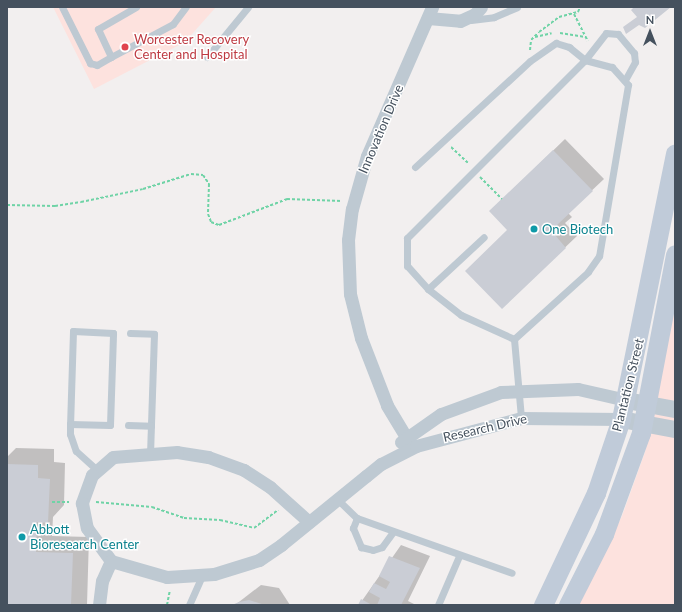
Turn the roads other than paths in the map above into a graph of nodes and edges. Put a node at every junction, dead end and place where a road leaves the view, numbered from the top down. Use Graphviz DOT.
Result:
graph roads {
  1 [pos="62,7"];
  2 [pos="136,7"];
  3 [pos="186,7"];
  4 [pos="248,7"];
  5 [pos="480,7"];
  6 [pos="517,7"];
  7 [pos="430,13"];
  8 [pos="460,20"];
  9 [pos="111,57"];
  10 [pos="207,57"];
  11 [pos="586,60"];
  12 [pos="625,80"];
  13 [pos="675,153"];
  14 [pos="415,167"];
  15 [pos="484,237"];
  16 [pos="675,254"];
  17 [pos="428,289"];
  18 [pos="130,333"];
  19 [pos="514,339"];
  20 [pos="517,390"];
  21 [pos="626,400"];
  22 [pos="648,404"];
  23 [pos="675,409"];
  24 [pos="521,418"];
  25 [pos="621,419"];
  26 [pos="643,423"];
  27 [pos="70,424"];
  28 [pos="128,425"];
  29 [pos="151,426"];
  30 [pos="675,429"];
  31 [pos="406,437"];
  32 [pos="150,452"];
  33 [pos="381,464"];
  34 [pos="96,469"];
  35 [pos="337,499"];
  36 [pos="357,518"];
  37 [pos="309,522"];
  38 [pos="393,532"];
  39 [pos="459,556"];
  40 [pos="111,561"];
  41 [pos="512,573"];
  42 [pos="202,576"];
  43 [pos="99,605"];
  44 [pos="189,605"];
  45 [pos="438,605"];
  46 [pos="543,605"];
  47 [pos="568,605"];
  1 -- 9 [label="lane"];
  2 -- 9 [label="lane"];
  3 -- 9 [label="lane"];
  4 -- 10 [label="lane"];
  5 -- 8 [label="street"];
  6 -- 8 [label="lane"];
  7 -- 8 [label="street"];
  7 -- 31 [label="street, Innovation Drive"];
  11 -- 12 [label="lane"];
  11 -- 12 [label="lane"];
  11 -- 14 [label="lane"];
  11 -- 17 [label="lane"];
  12 -- 19 [label="lane"];
  13 -- 21 [label="main road, Plantation Street"];
  15 -- 17 [label="lane"];
  16 -- 22 [label="main road, Plantation Street"];
  17 -- 19 [label="lane"];
  18 -- 29 [label="lane"];
  19 -- 20 [label="lane"];
  20 -- 21 [label="street, Research Drive"];
  20 -- 24 [label="lane"];
  20 -- 31 [label="street, Research Drive"];
  21 -- 22 [label="street, Research Drive"];
  21 -- 25 [label="main road, Plantation Street"];
  22 -- 23 [label="street, Research Drive"];
  22 -- 26 [label="main road, Plantation Street"];
  24 -- 25 [label="street, Research Drive"];
  24 -- 33 [label="street, Research Drive"];
  25 -- 26 [label="street, Research Drive"];
  25 -- 46 [label="main road, Plantation Street"];
  26 -- 30 [label="street, Research Drive"];
  26 -- 47 [label="main road, Plantation Street"];
  27 -- 27 [label="lane"];
  27 -- 34 [label="lane"];
  28 -- 29 [label="lane"];
  29 -- 32 [label="lane"];
  31 -- 33 [label="street, Research Drive"];
  32 -- 34 [label="street, Research Drive"];
  32 -- 37 [label="street, Research Drive"];
  33 -- 35 [label="street, Research Drive"];
  34 -- 40 [label="street, Research Drive"];
  35 -- 36 [label="lane"];
  35 -- 37 [label="street, Research Drive"];
  36 -- 38 [label="lane"];
  36 -- 38 [label="lane"];
  37 -- 42 [label="street, Research Drive"];
  38 -- 39 [label="lane"];
  39 -- 41 [label="lane"];
  39 -- 45 [label="lane"];
  40 -- 42 [label="street, Research Drive"];
  40 -- 43 [label="street"];
  42 -- 44 [label="lane"];
}
